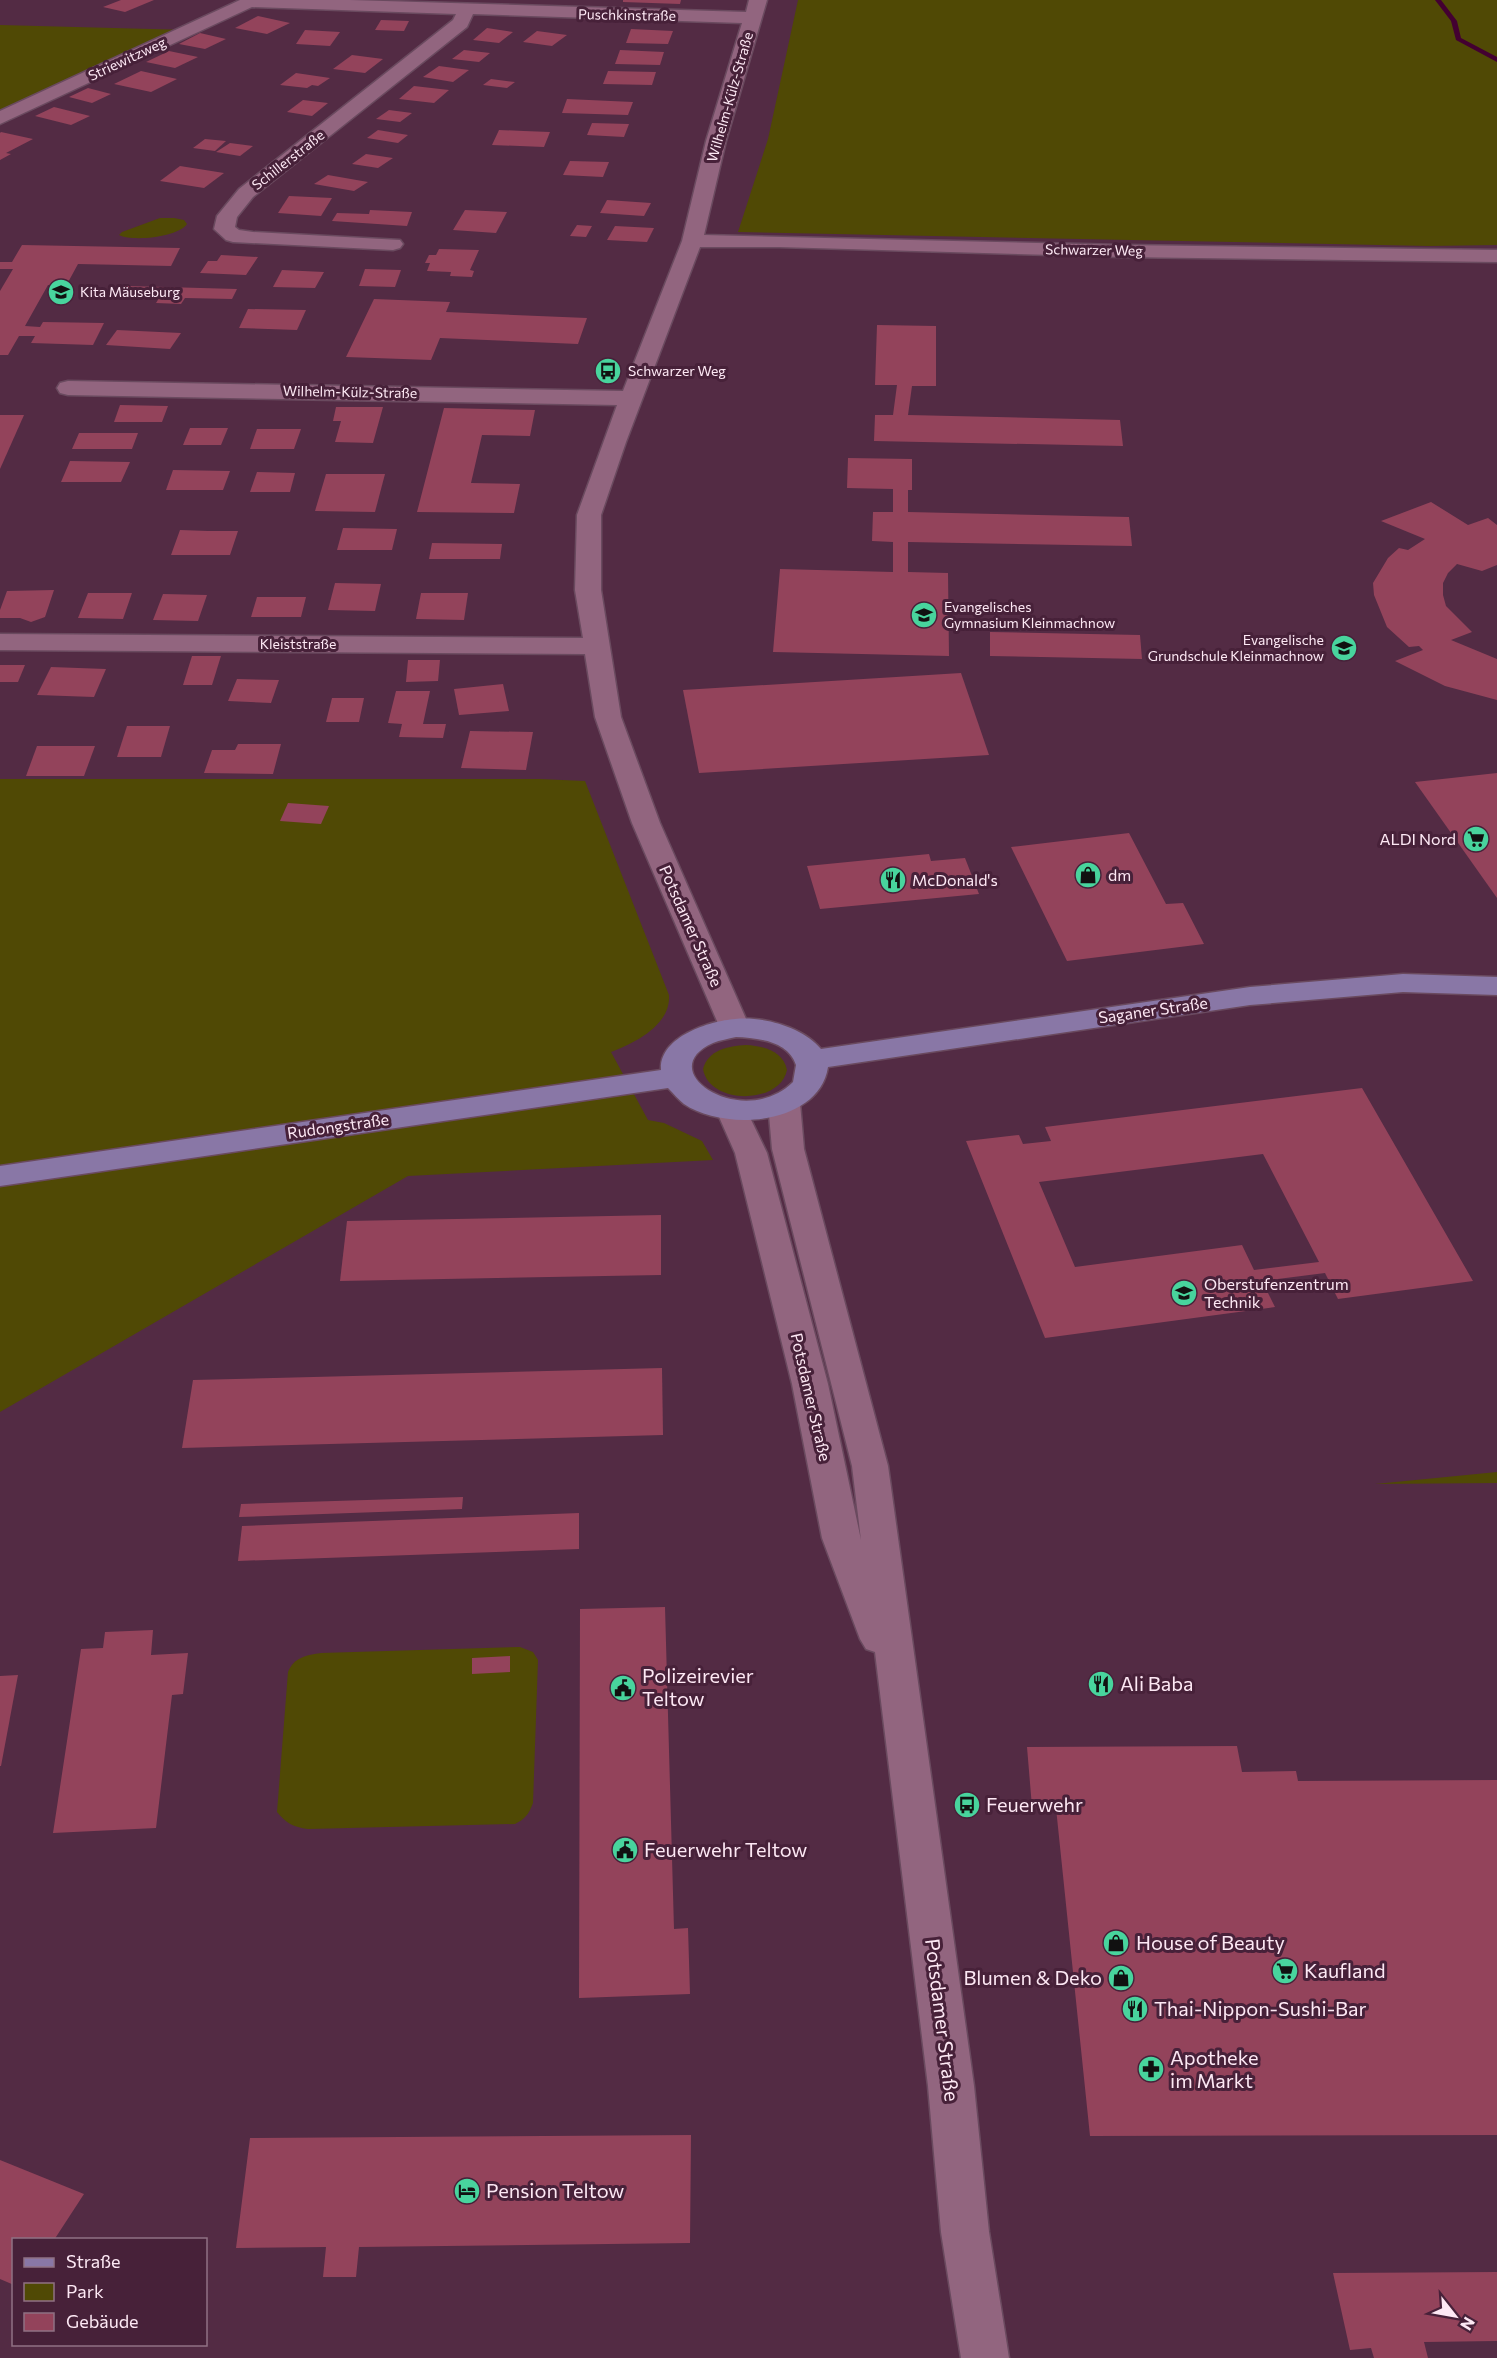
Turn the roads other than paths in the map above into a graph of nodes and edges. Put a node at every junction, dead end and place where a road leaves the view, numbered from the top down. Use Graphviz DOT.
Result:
graph roads {
  1 [pos="251,1"];
  2 [pos="755,9"];
  3 [pos="466,11"];
  4 [pos="0,118"];
  5 [pos="692,241"];
  6 [pos="393,244"];
  7 [pos="1497,256"];
  8 [pos="68,388"];
  9 [pos="632,398"];
  10 [pos="0,642"];
  11 [pos="595,646"];
  12 [pos="646,823"];
  13 [pos="1497,986"];
  14 [pos="735,1028"];
  15 [pos="811,1060"];
  16 [pos="676,1077"];
  17 [pos="784,1103"];
  18 [pos="732,1110"];
  19 [pos="0,1176"];
  20 [pos="897,1682"];
  21 [pos="985,2358"];
  1 -- 3 [label="street, Puschkinstraße"];
  1 -- 4 [label="street, Striewitzweg"];
  2 -- 3 [label="street, Puschkinstraße"];
  2 -- 5 [label="street, Wilhelm-Külz-Straße"];
  3 -- 6 [label="street, Schillerstraße"];
  5 -- 7 [label="street, Schwarzer Weg"];
  5 -- 9 [label="street, Wilhelm-Külz-Straße"];
  8 -- 9 [label="street, Wilhelm-Külz-Straße"];
  9 -- 11 [label="street, Wilhelm-Külz-Straße"];
  10 -- 11 [label="street, Kleiststraße"];
  11 -- 12 [label="street, Wilhelm-Külz-Straße"];
  12 -- 14 [label="street, Potsdamer Straße"];
  13 -- 15 [label="main road, Saganer Straße"];
  14 -- 15 [label="main road"];
  14 -- 16 [label="main road"];
  15 -- 17 [label="main road"];
  16 -- 18 [label="main road"];
  16 -- 19 [label="main road, Rudongstraße"];
  17 -- 18 [label="main road"];
  17 -- 20 [label="street, Potsdamer Straße"];
  18 -- 20 [label="street, Potsdamer Straße"];
  20 -- 21 [label="street, Potsdamer Straße"];
}
